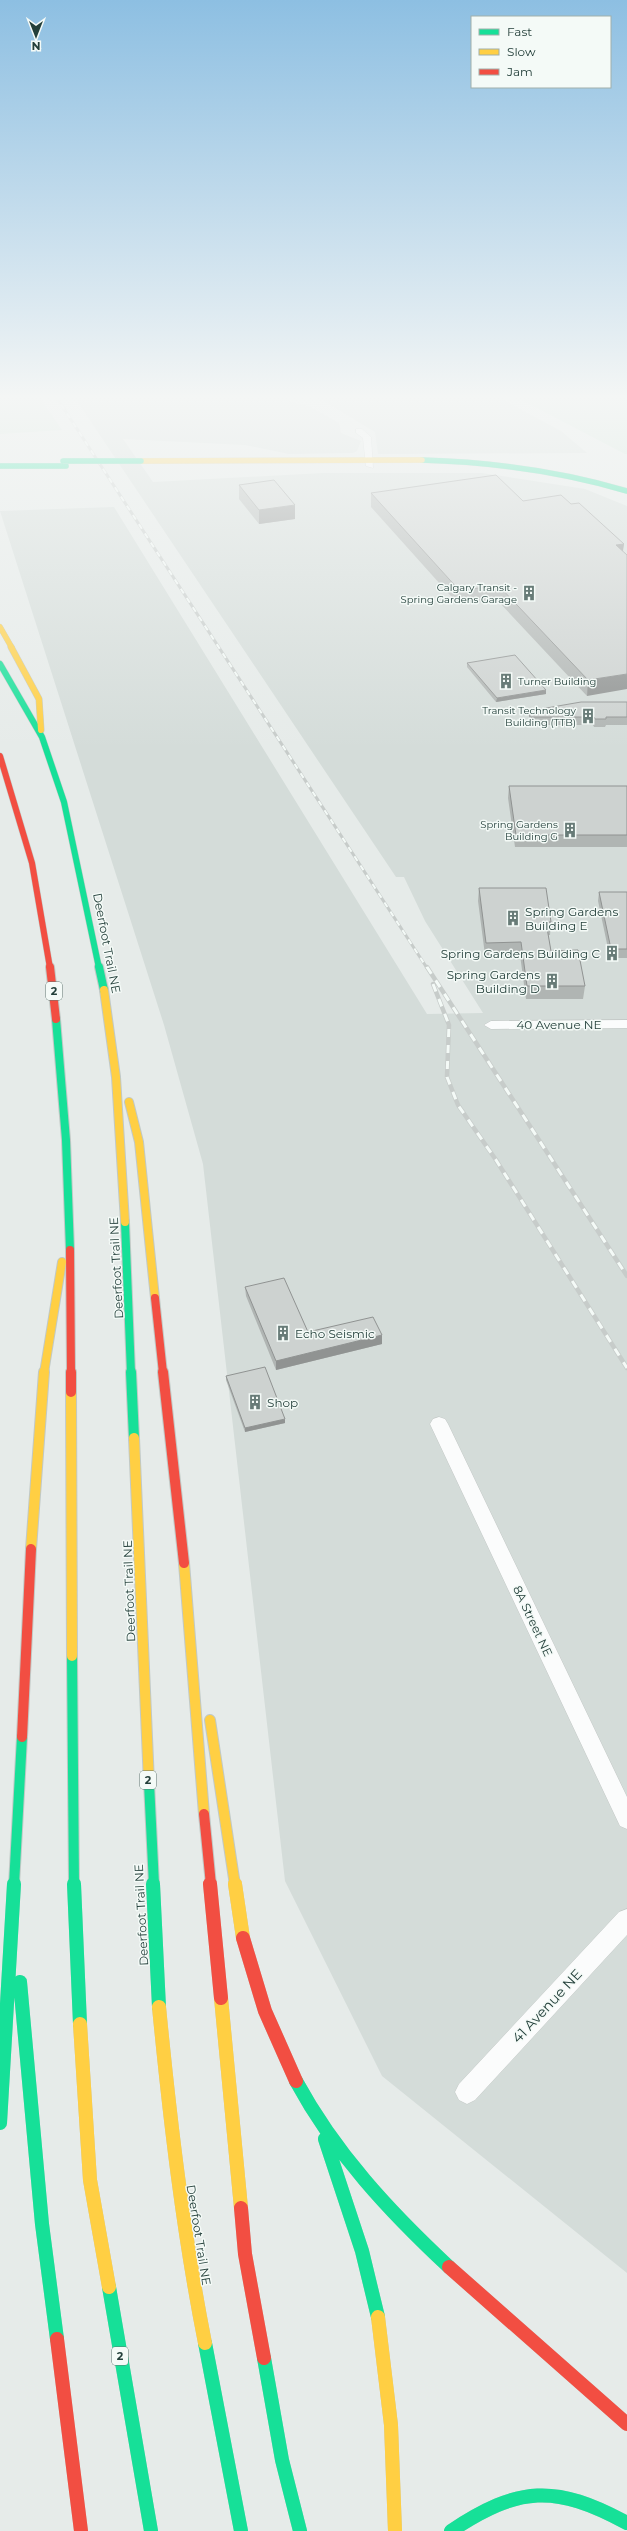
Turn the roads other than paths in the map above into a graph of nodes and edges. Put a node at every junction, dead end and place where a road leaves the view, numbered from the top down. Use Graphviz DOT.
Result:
graph roads {
  1 [pos="0,627"];
  2 [pos="0,664"];
  3 [pos="42,738"];
  4 [pos="0,756"];
  5 [pos="110,1022"];
  6 [pos="627,1024"];
  7 [pos="491,1025"];
  8 [pos="70,1232"];
  9 [pos="439,1424"];
  10 [pos="189,1615"];
  11 [pos="203,1680"];
  12 [pos="208,1710"];
  13 [pos="627,1819"];
  14 [pos="14,1915"];
  15 [pos="627,1919"];
  16 [pos="467,2092"];
  17 [pos="319,2122"];
  18 [pos="0,2123"];
  19 [pos="627,2424"];
  20 [pos="627,2523"];
  21 [pos="81,2531"];
  22 [pos="151,2531"];
  23 [pos="241,2531"];
  24 [pos="300,2531"];
  25 [pos="395,2531"];
  26 [pos="451,2531"];
  1 -- 3 [label="main road"];
  2 -- 3 [label="main road, Deerfoot Trail NE / 2"];
  3 -- 5 [label="main road, Deerfoot Trail NE / 2"];
  4 -- 8 [label="main road, 2"];
  5 -- 10 [label="main road"];
  5 -- 23 [label="main road, Deerfoot Trail NE / 2"];
  6 -- 7 [label="street, 40 Avenue NE"];
  8 -- 14 [label="main road"];
  8 -- 22 [label="main road, 2"];
  9 -- 13 [label="street, 8A Street NE"];
  10 -- 11 [label="main road"];
  10 -- 24 [label="main road"];
  12 -- 17 [label="main road"];
  14 -- 18 [label="main road"];
  14 -- 21 [label="main road"];
  15 -- 16 [label="street, 41 Avenue NE"];
  17 -- 19 [label="main road"];
  17 -- 25 [label="main road"];
  20 -- 26 [label="main road"];
}
